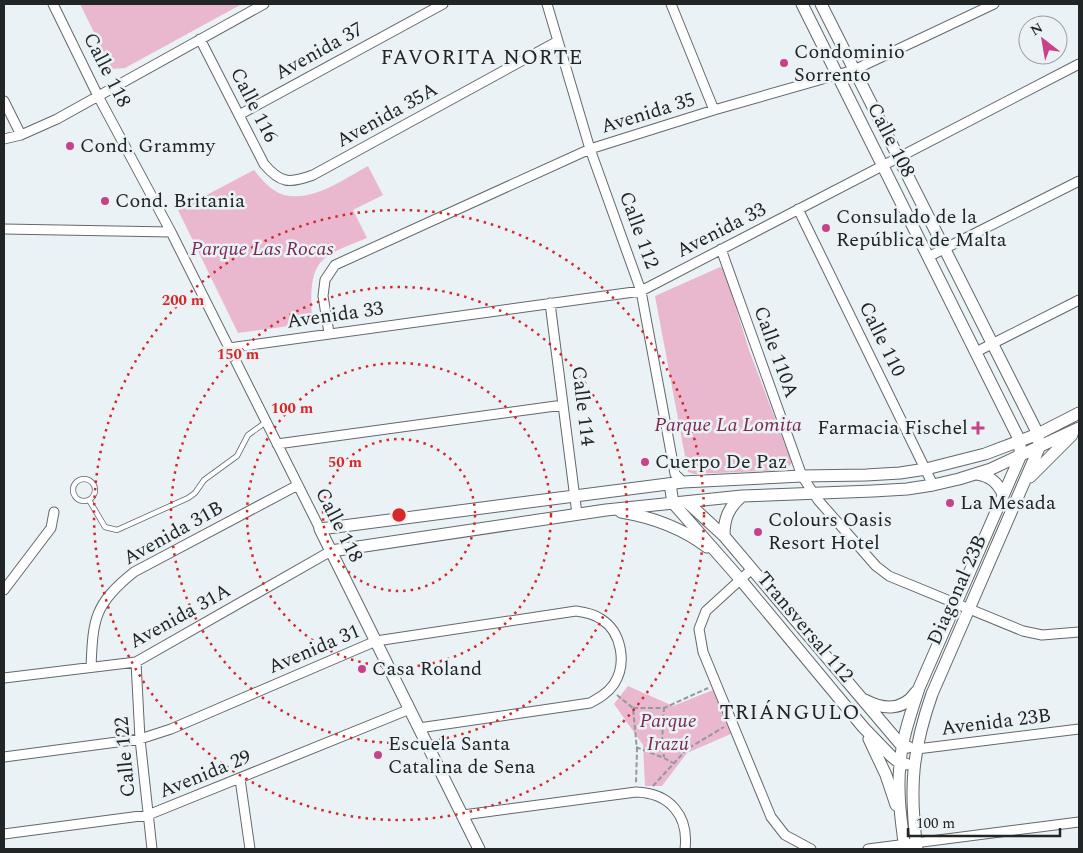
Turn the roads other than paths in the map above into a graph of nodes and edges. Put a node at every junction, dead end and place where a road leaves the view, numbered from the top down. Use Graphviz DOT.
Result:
graph roads {
  1 [pos="54,4"];
  2 [pos="264,4"];
  3 [pos="443,4"];
  4 [pos="547,4"];
  5 [pos="671,4"];
  6 [pos="802,4"];
  7 [pos="821,4"];
  8 [pos="994,4"];
  9 [pos="200,39"];
  10 [pos="558,41"];
  11 [pos="1079,64"];
  12 [pos="854,70"];
  13 [pos="837,74"];
  14 [pos="98,96"];
  15 [pos="4,101"];
  16 [pos="714,110"];
  17 [pos="239,115"];
  18 [pos="21,135"];
  19 [pos="4,138"];
  20 [pos="590,149"];
  21 [pos="898,157"];
  22 [pos="883,165"];
  23 [pos="284,180"];
  24 [pos="1079,182"];
  25 [pos="798,209"];
  26 [pos="4,229"];
  27 [pos="171,232"];
  28 [pos="721,249"];
  29 [pos="945,250"];
  30 [pos="928,258"];
  31 [pos="641,291"];
  32 [pos="1079,300"];
  33 [pos="550,303"];
  34 [pos="329,333"];
  35 [pos="992,344"];
  36 [pos="229,348"];
  37 [pos="976,352"];
  38 [pos="564,405"];
  39 [pos="1079,413"];
  40 [pos="266,422"];
  41 [pos="1079,428"];
  42 [pos="1038,434"];
  43 [pos="1020,441"];
  44 [pos="277,444"];
  45 [pos="1039,448"];
  46 [pos="1020,456"];
  47 [pos="926,469"];
  48 [pos="975,474"];
  49 [pos="802,476"];
  50 [pos="676,480"];
  51 [pos="1024,483"];
  52 [pos="298,485"];
  53 [pos="933,485"];
  54 [pos="813,492"];
  55 [pos="1003,494"];
  56 [pos="575,496"];
  57 [pos="742,496"];
  58 [pos="89,500"];
  59 [pos="687,502"];
  60 [pos="673,503"];
  61 [pos="606,510"];
  62 [pos="54,512"];
  63 [pos="577,514"];
  64 [pos="320,529"];
  65 [pos="724,536"];
  66 [pos="331,551"];
  67 [pos="724,560"];
  68 [pos="752,569"];
  69 [pos="740,579"];
  70 [pos="4,590"];
  71 [pos="955,603"];
  72 [pos="970,609"];
  73 [pos="1079,632"];
  74 [pos="376,641"];
  75 [pos="136,662"];
  76 [pos="91,667"];
  77 [pos="4,678"];
  78 [pos="919,688"];
  79 [pos="862,699"];
  80 [pos="410,709"];
  81 [pos="863,726"];
  82 [pos="419,728"];
  83 [pos="1079,729"];
  84 [pos="140,739"];
  85 [pos="902,746"];
  86 [pos="916,749"];
  87 [pos="4,757"];
  88 [pos="900,763"];
  89 [pos="913,766"];
  90 [pos="240,779"];
  91 [pos="463,815"];
  92 [pos="148,816"];
  93 [pos="1079,822"];
  94 [pos="902,828"];
  95 [pos="4,834"];
  96 [pos="904,846"];
  97 [pos="917,846"];
  98 [pos="152,849"];
  99 [pos="250,849"];
  100 [pos="479,849"];
  101 [pos="685,849"];
  102 [pos="810,849"];
  103 [pos="868,849"];
  1 -- 14 [label="street, Calle 118"];
  2 -- 9 [label="street"];
  3 -- 17 [label="street, Avenida 37"];
  4 -- 10 [label="street, Calle 112"];
  5 -- 16 [label="street"];
  6 -- 13 [label="street, Calle 108"];
  7 -- 12 [label="street, Calle 108"];
  8 -- 12 [label="street, Avenida 35"];
  9 -- 14 [label="street"];
  9 -- 17 [label="street, Calle 116"];
  10 -- 20 [label="street, Calle 112"];
  10 -- 23 [label="street, Avenida 35A"];
  11 -- 21 [label="street, Avenida 33"];
  12 -- 13 [label="street, Avenida 35"];
  12 -- 21 [label="street, Calle 108"];
  13 -- 16 [label="street, Avenida 35"];
  13 -- 22 [label="street, Calle 108"];
  14 -- 18 [label="street"];
  14 -- 27 [label="street, Calle 118"];
  15 -- 18 [label="street"];
  16 -- 20 [label="street, Avenida 35"];
  17 -- 23 [label="street, Calle 116"];
  18 -- 19 [label="street"];
  20 -- 31 [label="street, Calle 112"];
  20 -- 34 [label="street, Avenida 35"];
  21 -- 22 [label="street, Avenida 33"];
  21 -- 29 [label="street, Calle 108"];
  22 -- 25 [label="street, Avenida 33"];
  22 -- 30 [label="street, Calle 108"];
  24 -- 29 [label="street"];
  25 -- 28 [label="street, Avenida 33"];
  25 -- 47 [label="street, Calle 110"];
  26 -- 27 [label="street"];
  27 -- 36 [label="street, Calle 118"];
  28 -- 31 [label="street, Avenida 33"];
  28 -- 49 [label="street, Calle 110A"];
  29 -- 30 [label="street"];
  29 -- 35 [label="street, Calle 108"];
  30 -- 37 [label="street, Calle 108"];
  31 -- 33 [label="street, Avenida 33"];
  31 -- 50 [label="street, Calle 112"];
  32 -- 35 [label="street"];
  33 -- 34 [label="street, Avenida 33"];
  33 -- 38 [label="street, Calle 114"];
  34 -- 36 [label="street, Avenida 33"];
  35 -- 37 [label="street"];
  35 -- 42 [label="street, Calle 108"];
  36 -- 40 [label="street, Calle 118"];
  37 -- 43 [label="street, Calle 108"];
  38 -- 44 [label="street"];
  38 -- 56 [label="street, Calle 114"];
  39 -- 42 [label="street"];
  40 -- 44 [label="street, Calle 118"];
  40 -- 58 [label="lane"];
  41 -- 45 [label="street"];
  41 -- 51 [label="street"];
  42 -- 43 [label="street"];
  42 -- 45 [label="street, Calle 108"];
  43 -- 46 [label="street, Calle 108"];
  43 -- 47 [label="street"];
  44 -- 52 [label="street, Calle 118"];
  45 -- 46 [label="street"];
  45 -- 51 [label="street, Diagonal 23B"];
  46 -- 48 [label="street"];
  46 -- 55 [label="street, Diagonal 23B"];
  47 -- 49 [label="street"];
  47 -- 53 [label="street, Calle 110"];
  48 -- 53 [label="street"];
  48 -- 55 [label="street"];
  49 -- 50 [label="street"];
  49 -- 54 [label="street, Calle 110A"];
  50 -- 56 [label="street"];
  50 -- 59 [label="street, Calle 112"];
  50 -- 60 [label="street, Calle 112"];
  51 -- 72 [label="street, Diagonal 23B"];
  52 -- 64 [label="street, Calle 118"];
  52 -- 76 [label="street, Avenida 31B"];
  53 -- 54 [label="street"];
  54 -- 57 [label="street"];
  54 -- 71 [label="street, Calle 110A"];
  55 -- 71 [label="street, Diagonal 23B"];
  56 -- 63 [label="street, Calle 114"];
  56 -- 64 [label="street"];
  57 -- 59 [label="street"];
  57 -- 65 [label="street"];
  58 -- 58 [label="lane"];
  59 -- 60 [label="street"];
  59 -- 65 [label="street, Transversal 112"];
  60 -- 61 [label="street"];
  60 -- 67 [label="street, Transversal 112"];
  61 -- 63 [label="street"];
  61 -- 67 [label="street"];
  62 -- 70 [label="street"];
  63 -- 66 [label="street"];
  64 -- 66 [label="street, Calle 118"];
  65 -- 68 [label="street, Transversal 112"];
  66 -- 74 [label="street, Calle 118"];
  66 -- 75 [label="street, Avenida 31A"];
  67 -- 69 [label="street, Transversal 112"];
  68 -- 69 [label="street"];
  68 -- 79 [label="street, Transversal 112"];
  69 -- 81 [label="street, Transversal 112"];
  69 -- 102 [label="street"];
  71 -- 72 [label="street, Calle 110A"];
  71 -- 78 [label="street, Diagonal 23B"];
  72 -- 73 [label="street, Calle 110A"];
  72 -- 86 [label="street, Diagonal 23B"];
  74 -- 80 [label="street, Calle 118"];
  74 -- 82 [label="street, Avenida 31"];
  74 -- 84 [label="street, Avenida 31"];
  75 -- 76 [label="street, Avenida 31A"];
  75 -- 84 [label="street, Calle 122"];
  76 -- 77 [label="street, Avenida 31A"];
  78 -- 79 [label="street"];
  78 -- 85 [label="street, Diagonal 23B"];
  79 -- 85 [label="street, Transversal 112"];
  80 -- 82 [label="street, Calle 118"];
  80 -- 90 [label="street, Avenida 29"];
  81 -- 88 [label="street, Transversal 112"];
  81 -- 94 [label="street"];
  82 -- 91 [label="street, Calle 118"];
  83 -- 86 [label="street, Avenida 23B"];
  84 -- 87 [label="street, Avenida 31"];
  84 -- 92 [label="street, Calle 122"];
  85 -- 86 [label="street"];
  85 -- 88 [label="street"];
  86 -- 89 [label="street"];
  88 -- 89 [label="street"];
  88 -- 94 [label="street"];
  89 -- 97 [label="street"];
  90 -- 92 [label="street, Avenida 29"];
  90 -- 99 [label="street"];
  91 -- 100 [label="street, Calle 118"];
  91 -- 101 [label="street"];
  92 -- 95 [label="street, Avenida 29"];
  92 -- 98 [label="street, Calle 122"];
  93 -- 97 [label="street"];
  94 -- 96 [label="street"];
  96 -- 97 [label="street"];
  96 -- 103 [label="street"];
}
